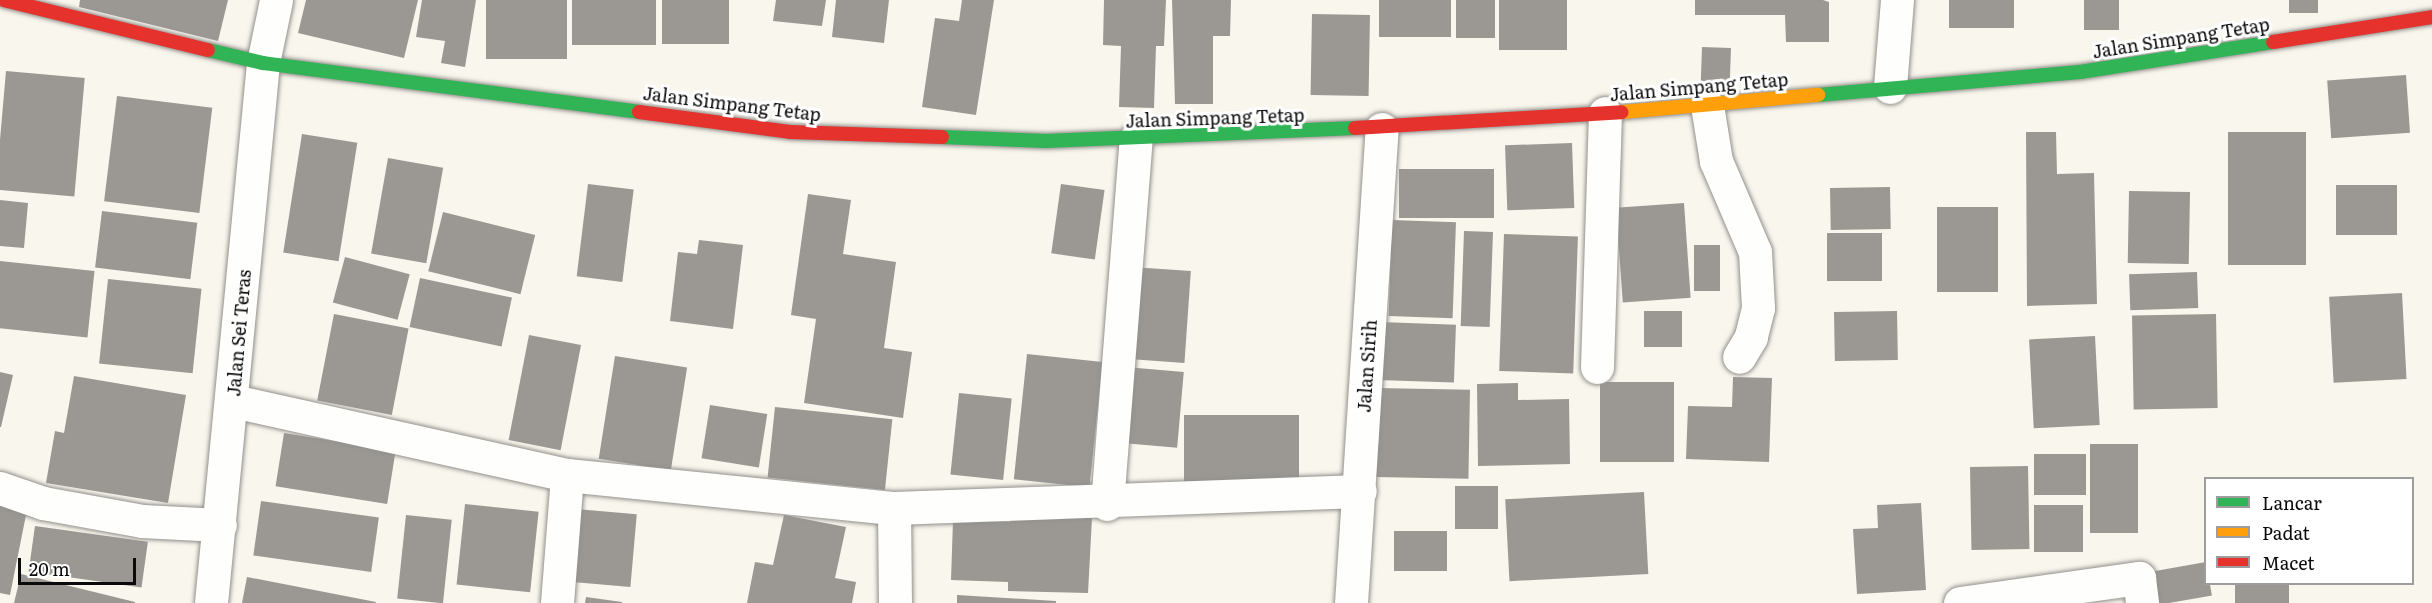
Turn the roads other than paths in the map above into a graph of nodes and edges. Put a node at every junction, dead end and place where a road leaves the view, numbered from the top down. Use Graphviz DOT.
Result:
graph roads {
  1 [pos="4,0"];
  2 [pos="276,0"];
  3 [pos="1897,0"];
  4 [pos="2432,17"];
  5 [pos="263,63"];
  6 [pos="1890,87"];
  7 [pos="1707,105"];
  8 [pos="1605,113"];
  9 [pos="1382,129"];
  10 [pos="1136,139"];
  11 [pos="1740,357"];
  12 [pos="1597,367"];
  13 [pos="233,401"];
  14 [pos="567,475"];
  15 [pos="0,488"];
  16 [pos="1359,491"];
  17 [pos="1107,504"];
  18 [pos="894,508"];
  19 [pos="220,525"];
  20 [pos="211,603"];
  21 [pos="557,603"];
  22 [pos="895,603"];
  23 [pos="1351,603"];
  24 [pos="1960,603"];
  25 [pos="2142,603"];
  1 -- 5 [label="street, Jalan Simpang Tetap"];
  2 -- 5 [label="street, Jalan Sei Teras"];
  3 -- 6 [label="street"];
  4 -- 6 [label="street, Jalan Simpang Tetap"];
  5 -- 10 [label="street, Jalan Simpang Tetap"];
  5 -- 13 [label="street, Jalan Sei Teras"];
  6 -- 7 [label="street, Jalan Simpang Tetap"];
  7 -- 8 [label="street, Jalan Simpang Tetap"];
  7 -- 11 [label="street"];
  8 -- 9 [label="street, Jalan Simpang Tetap"];
  8 -- 12 [label="street"];
  9 -- 10 [label="street, Jalan Simpang Tetap"];
  9 -- 16 [label="street, Jalan Sirih"];
  10 -- 17 [label="street"];
  13 -- 14 [label="street"];
  13 -- 19 [label="street, Jalan Sei Teras"];
  14 -- 18 [label="street"];
  14 -- 21 [label="street"];
  15 -- 19 [label="street"];
  16 -- 17 [label="street"];
  16 -- 23 [label="street, Jalan Sirih"];
  17 -- 18 [label="street"];
  18 -- 22 [label="street"];
  19 -- 20 [label="street, Jalan Sei Teras"];
  24 -- 25 [label="street"];
}
